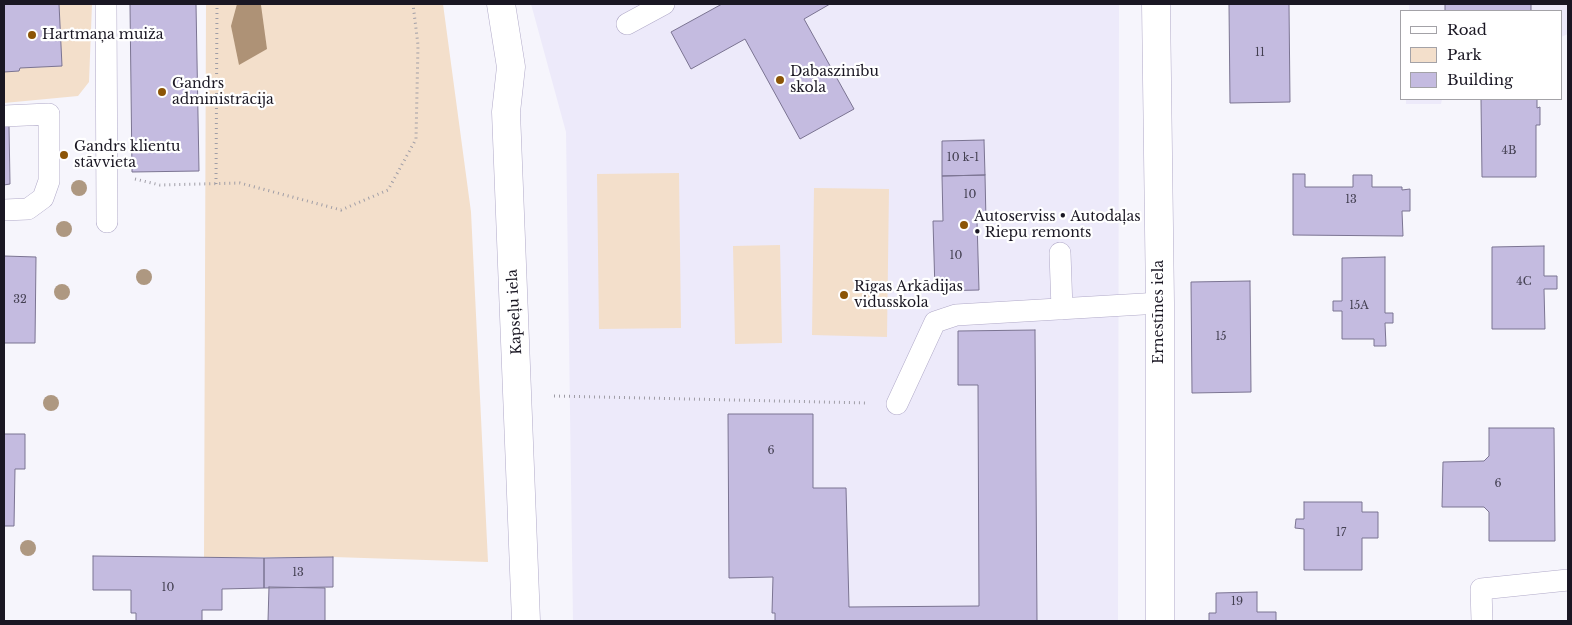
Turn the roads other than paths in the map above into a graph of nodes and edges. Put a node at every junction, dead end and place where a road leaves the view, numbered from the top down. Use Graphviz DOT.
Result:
graph roads {
  1 [pos="106,4"];
  2 [pos="500,4"];
  3 [pos="664,4"];
  4 [pos="1156,4"];
  5 [pos="627,24"];
  6 [pos="4,116"];
  7 [pos="4,210"];
  8 [pos="107,222"];
  9 [pos="1060,253"];
  10 [pos="1160,303"];
  11 [pos="1062,309"];
  12 [pos="897,404"];
  13 [pos="1568,580"];
  14 [pos="526,621"];
  15 [pos="1160,621"];
  16 [pos="1482,621"];
  1 -- 8 [label="lane"];
  2 -- 14 [label="street, Kapseļu iela"];
  3 -- 5 [label="lane"];
  4 -- 10 [label="street, Ernestīnes iela"];
  6 -- 7 [label="lane"];
  9 -- 11 [label="lane"];
  10 -- 11 [label="lane"];
  10 -- 15 [label="street, Ernestīnes iela"];
  11 -- 12 [label="lane"];
  13 -- 16 [label="lane"];
}
